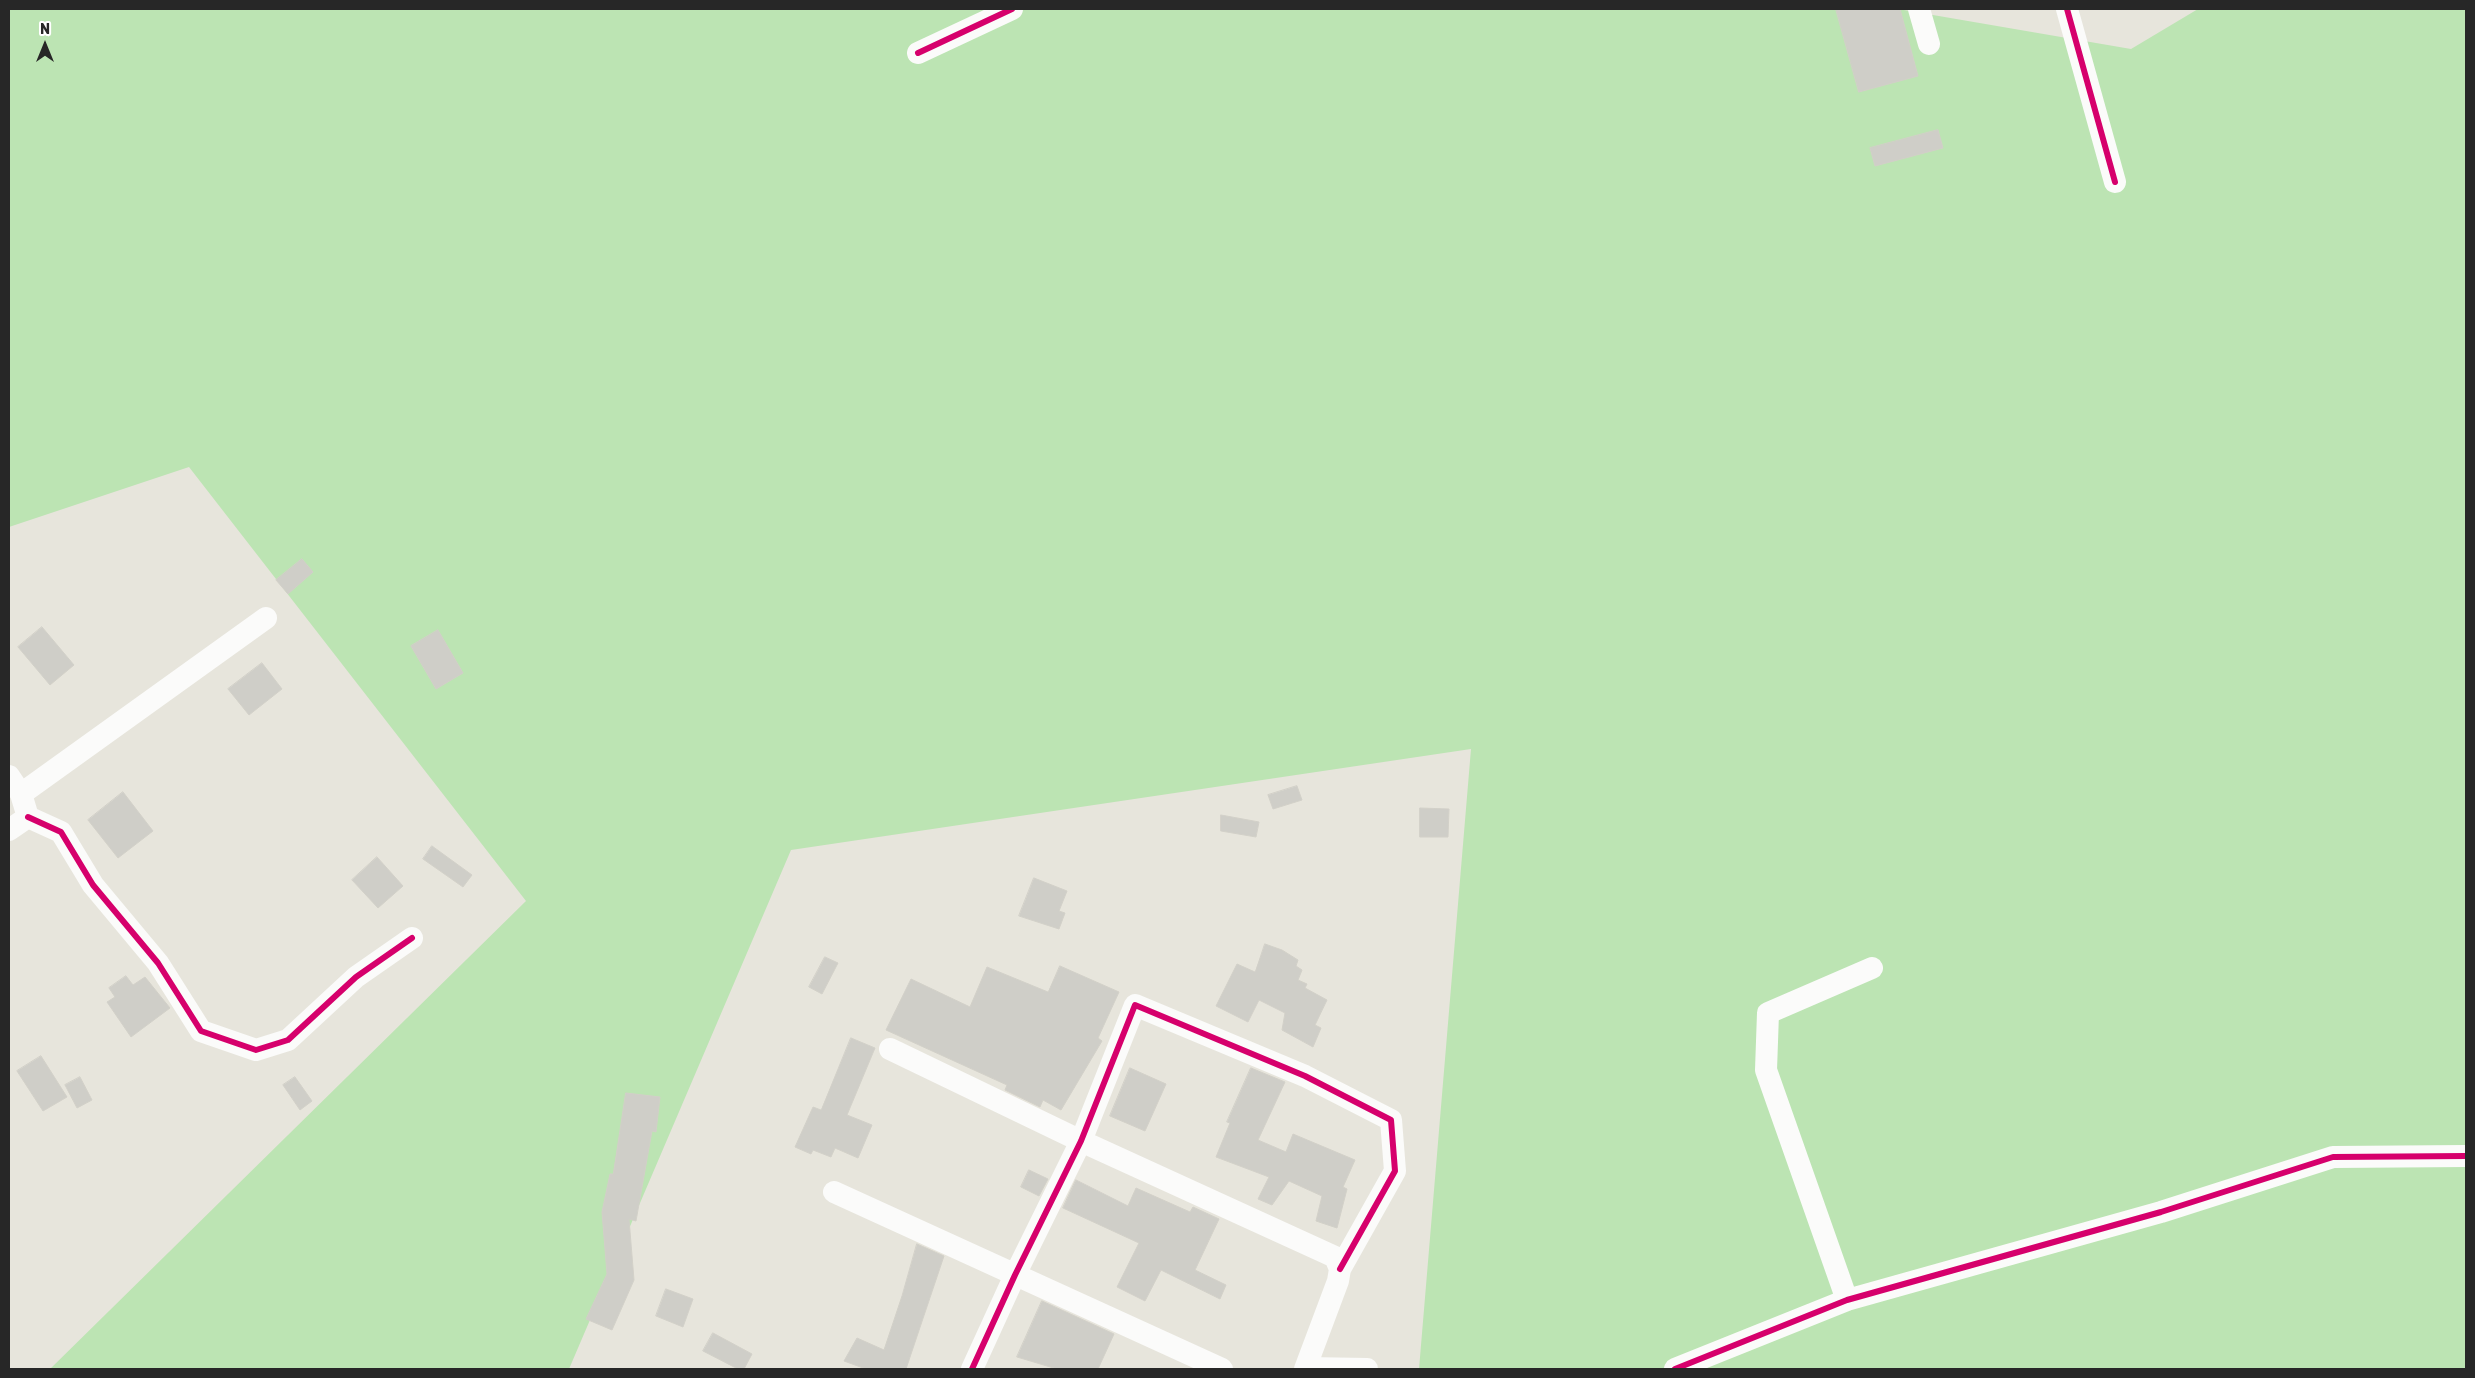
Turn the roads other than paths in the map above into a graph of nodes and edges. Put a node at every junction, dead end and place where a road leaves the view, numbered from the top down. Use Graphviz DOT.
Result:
graph roads {
  1 [pos="1012,9"];
  2 [pos="1919,9"];
  3 [pos="2067,9"];
  4 [pos="1929,44"];
  5 [pos="918,53"];
  6 [pos="2115,182"];
  7 [pos="266,618"];
  8 [pos="15,785"];
  9 [pos="28,817"];
  10 [pos="9,830"];
  11 [pos="412,938"];
  12 [pos="1872,968"];
  13 [pos="890,1049"];
  14 [pos="1081,1141"];
  15 [pos="2466,1156"];
  16 [pos="834,1192"];
  17 [pos="1340,1269"];
  18 [pos="1015,1274"];
  19 [pos="1848,1300"];
  20 [pos="1305,1368"];
  21 [pos="972,1369"];
  22 [pos="1222,1369"];
  23 [pos="1367,1369"];
  24 [pos="1675,1369"];
  1 -- 5 [label="street"];
  2 -- 4 [label="street"];
  3 -- 6 [label="street"];
  7 -- 8 [label="street"];
  8 -- 9 [label="street"];
  9 -- 10 [label="street"];
  9 -- 11 [label="street"];
  12 -- 19 [label="street"];
  13 -- 14 [label="street"];
  14 -- 17 [label="street"];
  14 -- 17 [label="street"];
  14 -- 18 [label="street"];
  15 -- 19 [label="street"];
  16 -- 18 [label="street"];
  17 -- 20 [label="street"];
  18 -- 21 [label="street"];
  18 -- 22 [label="street"];
  19 -- 24 [label="street"];
  20 -- 23 [label="street"];
}
